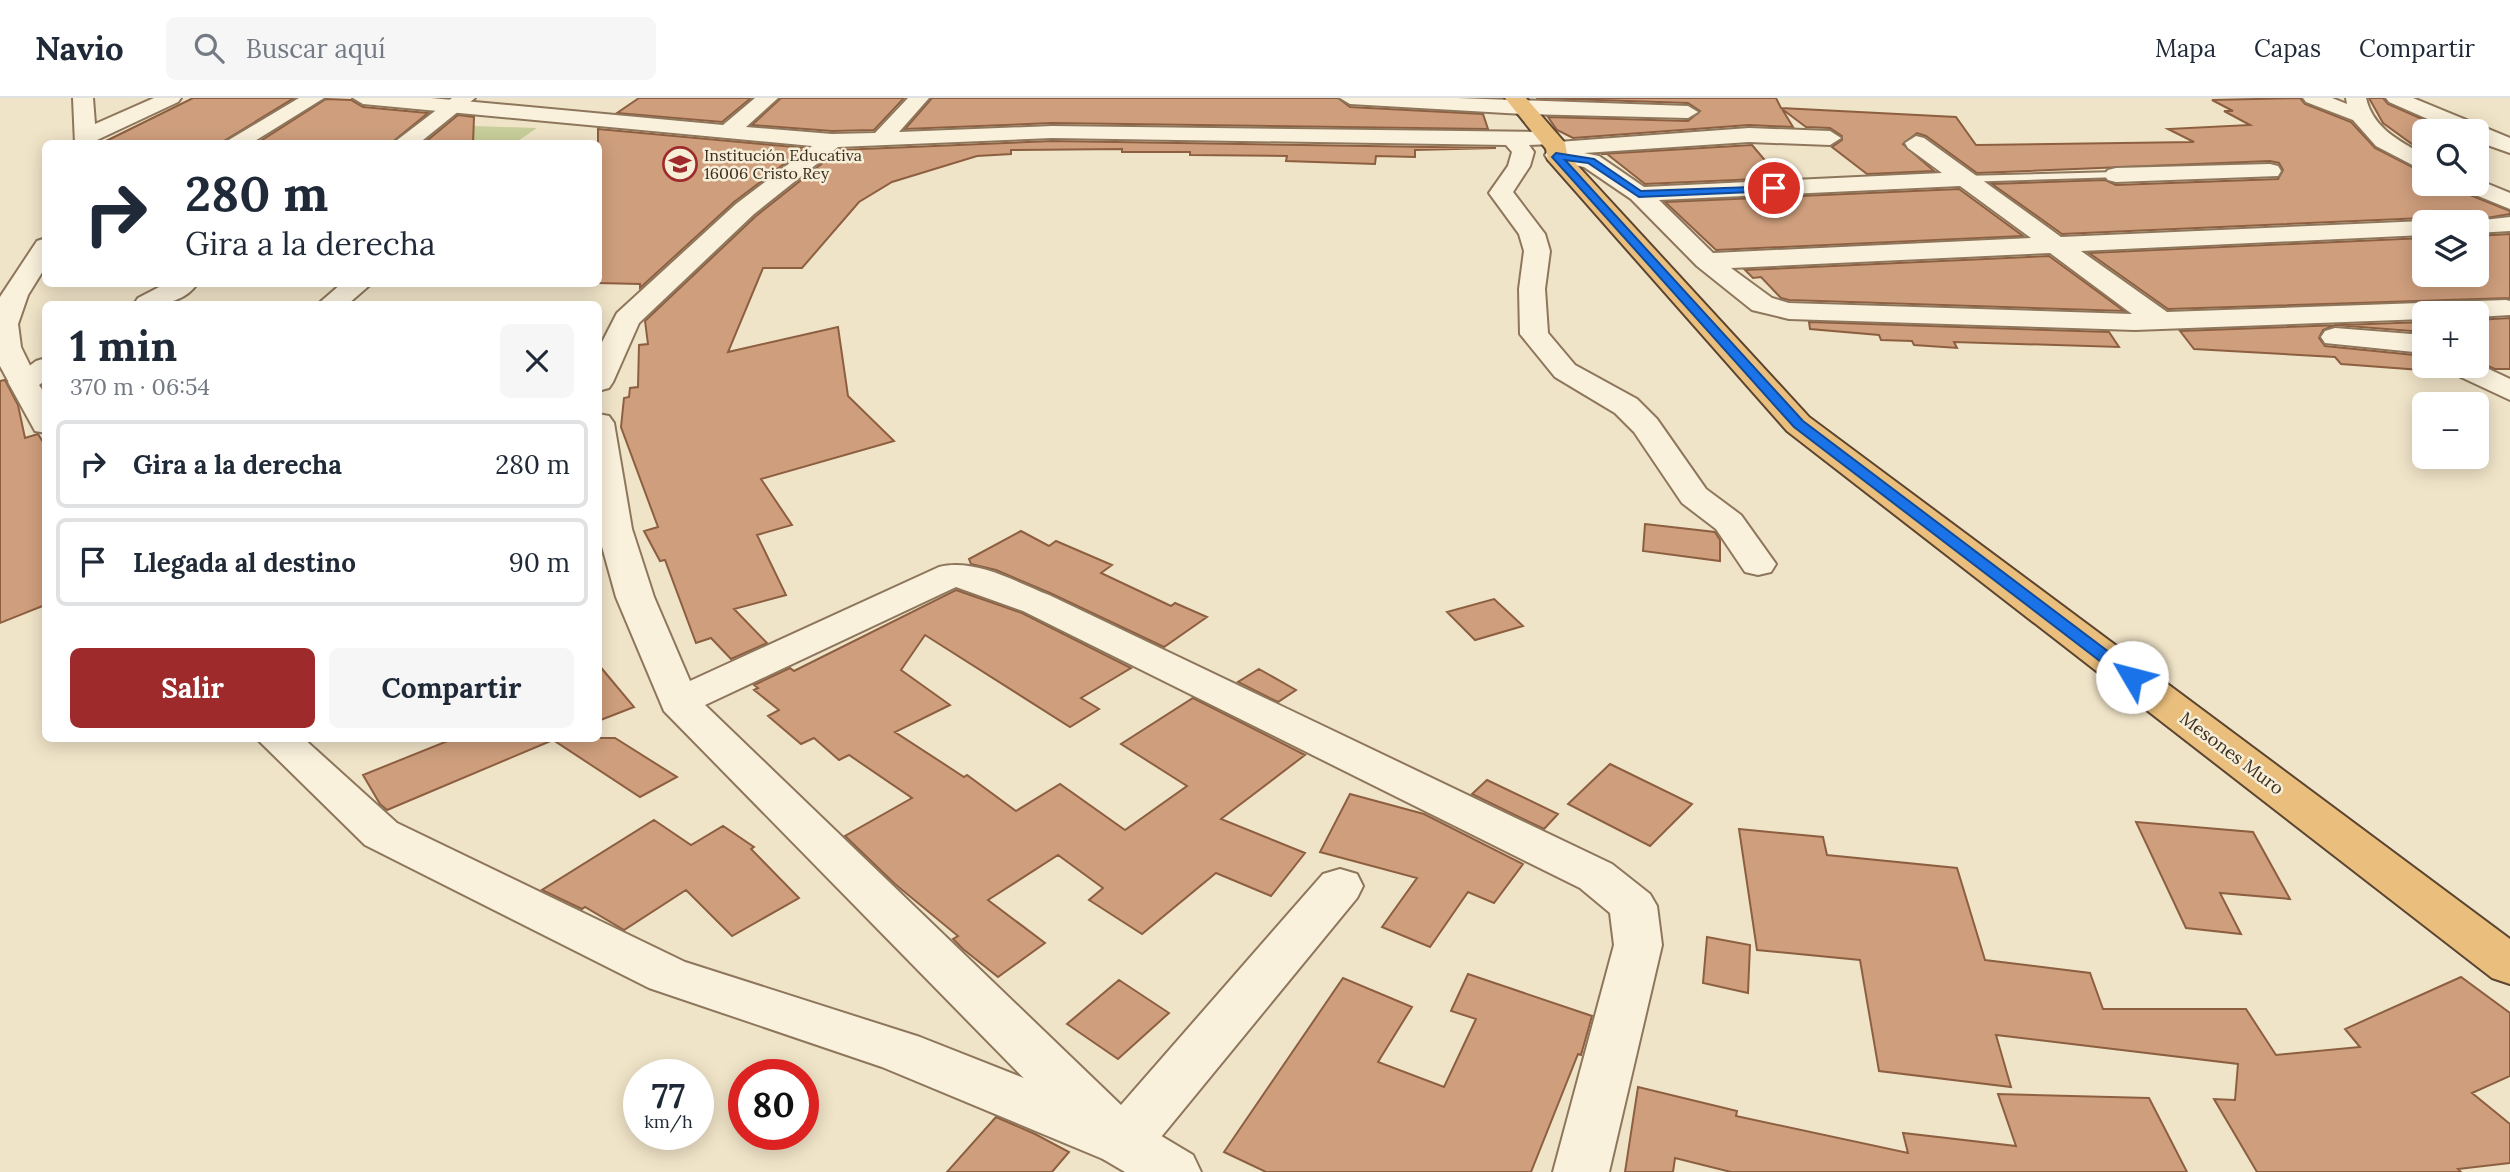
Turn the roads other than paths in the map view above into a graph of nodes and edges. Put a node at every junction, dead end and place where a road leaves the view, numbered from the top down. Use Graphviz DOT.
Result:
graph roads {
  1 [pos="83,98"];
  2 [pos="171,98"];
  3 [pos="314,98"];
  4 [pos="363,98"];
  5 [pos="600,98"];
  6 [pos="768,98"];
  7 [pos="919,98"];
  8 [pos="1350,98"];
  9 [pos="2313,98"];
  10 [pos="2396,98"];
  11 [pos="458,102"];
  12 [pos="2358,107"];
  13 [pos="1688,112"];
  14 [pos="1517,115"];
  15 [pos="571,119"];
  16 [pos="2444,119"];
  17 [pos="727,132"];
  18 [pos="550,135"];
  19 [pos="1830,138"];
  20 [pos="2489,138"];
  21 [pos="87,140"];
  22 [pos="240,140"];
  23 [pos="408,140"];
  24 [pos="832,141"];
  25 [pos="880,141"];
  26 [pos="1916,143"];
  27 [pos="2510,146"];
  28 [pos="1554,148"];
  29 [pos="2510,155"];
  30 [pos="2412,156"];
  31 [pos="2489,156"];
  32 [pos="2270,171"];
  33 [pos="2116,175"];
  34 [pos="1963,179"];
  35 [pos="2489,193"];
  36 [pos="1639,194"];
  37 [pos="2510,202"];
  38 [pos="2510,224"];
  39 [pos="2489,225"];
  40 [pos="2412,229"];
  41 [pos="2057,246"];
  42 [pos="42,254"];
  43 [pos="1706,261"];
  44 [pos="179,287"];
  45 [pos="354,287"];
  46 [pos="153,301"];
  47 [pos="335,301"];
  48 [pos="2507,308"];
  49 [pos="2376,315"];
  50 [pos="627,319"];
  51 [pos="602,320"];
  52 [pos="2159,320"];
  53 [pos="2412,326"];
  54 [pos="2412,343"];
  55 [pos="602,373"];
  56 [pos="34,375"];
  57 [pos="2484,378"];
  58 [pos="2510,391"];
  59 [pos="42,408"];
  60 [pos="602,448"];
  61 [pos="1758,564"];
  62 [pos="678,702"];
  63 [pos="281,742"];
  64 [pos="1340,886"];
  65 [pos="2510,965"];
  66 [pos="1123,1142"];
  67 [pos="1173,1172"];
  68 [pos="1581,1172"];
  1 -- 21 [label="street"];
  2 -- 21 [label="street"];
  3 -- 22 [label="street"];
  4 -- 11 [label="street"];
  5 -- 15 [label="street"];
  6 -- 17 [label="street"];
  7 -- 25 [label="street"];
  8 -- 14 [label="street"];
  9 -- 12 [label="street"];
  10 -- 16 [label="street"];
  11 -- 15 [label="street"];
  11 -- 23 [label="street"];
  12 -- 30 [label="street"];
  13 -- 14 [label="street"];
  14 -- 25 [label="street"];
  14 -- 28 [label="highway, Mesones Muro"];
  14 -- 61 [label="street"];
  15 -- 17 [label="street"];
  15 -- 18 [label="street"];
  17 -- 24 [label="street"];
  19 -- 28 [label="street"];
  20 -- 27 [label="street"];
  24 -- 25 [label="street"];
  24 -- 50 [label="street"];
  26 -- 34 [label="street"];
  28 -- 36 [label="street"];
  28 -- 65 [label="highway, Mesones Muro"];
  29 -- 31 [label="street"];
  32 -- 33 [label="street"];
  33 -- 34 [label="lane"];
  34 -- 36 [label="street"];
  34 -- 41 [label="street"];
  35 -- 37 [label="street"];
  36 -- 43 [label="street"];
  38 -- 39 [label="street"];
  40 -- 41 [label="street"];
  41 -- 43 [label="street"];
  41 -- 52 [label="street"];
  42 -- 56 [label="street"];
  43 -- 52 [label="street"];
  44 -- 46 [label="street"];
  45 -- 47 [label="street"];
  48 -- 49 [label="street"];
  49 -- 52 [label="street"];
  49 -- 53 [label="street"];
  50 -- 51 [label="street"];
  50 -- 55 [label="street"];
  52 -- 54 [label="street"];
  56 -- 59 [label="street"];
  57 -- 58 [label="street"];
  60 -- 62 [label="street"];
  62 -- 66 [label="street"];
  62 -- 68 [label="street"];
  63 -- 66 [label="street"];
  64 -- 66 [label="street"];
  66 -- 67 [label="street"];
}
